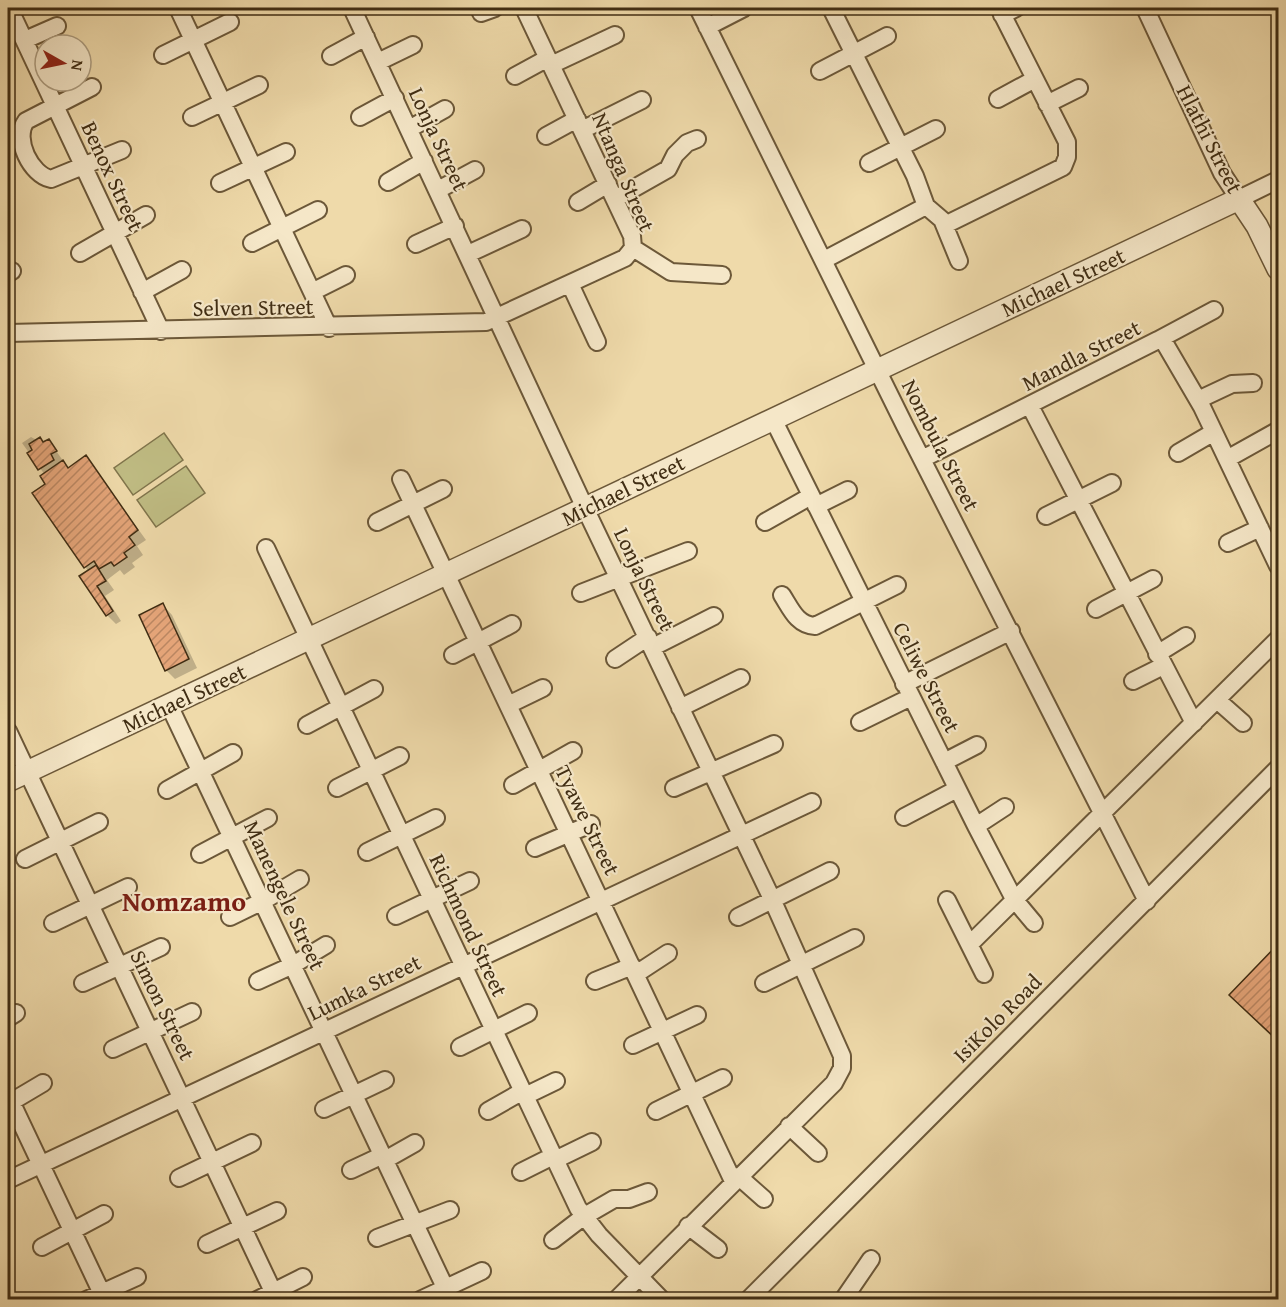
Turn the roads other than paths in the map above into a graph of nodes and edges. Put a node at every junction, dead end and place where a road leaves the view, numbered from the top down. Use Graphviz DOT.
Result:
graph roads {
  1 [pos="9,8"];
  2 [pos="178,8"];
  3 [pos="352,8"];
  4 [pos="524,8"];
  5 [pos="698,8"];
  6 [pos="744,8"];
  7 [pos="831,8"];
  8 [pos="1145,8"];
  9 [pos="1006,10"];
  10 [pos="230,22"];
  11 [pos="57,26"];
  12 [pos="707,27"];
  13 [pos="615,35"];
  14 [pos="887,36"];
  15 [pos="366,37"];
  16 [pos="25,40"];
  17 [pos="193,41"];
  18 [pos="413,45"];
  19 [pos="854,54"];
  20 [pos="163,55"];
  21 [pos="331,56"];
  22 [pos="549,61"];
  23 [pos="378,62"];
  24 [pos="820,71"];
  25 [pos="515,75"];
  26 [pos="1035,79"];
  27 [pos="259,85"];
  28 [pos="1079,88"];
  29 [pos="80,93"];
  30 [pos="395,98"];
  31 [pos="998,99"];
  32 [pos="642,100"];
  33 [pos="223,103"];
  34 [pos="1047,104"];
  35 [pos="55,105"];
  36 [pos="444,109"];
  37 [pos="192,117"];
  38 [pos="360,117"];
  39 [pos="580,125"];
  40 [pos="409,129"];
  41 [pos="936,129"];
  42 [pos="546,136"];
  43 [pos="698,139"];
  44 [pos="900,147"];
  45 [pos="122,150"];
  46 [pos="286,152"];
  47 [pos="424,161"];
  48 [pos="869,163"];
  49 [pos="83,166"];
  50 [pos="253,167"];
  51 [pos="475,170"];
  52 [pos="1278,180"];
  53 [pos="388,182"];
  54 [pos="220,183"];
  55 [pos="438,190"];
  56 [pos="611,192"];
  57 [pos="1239,199"];
  58 [pos="578,202"];
  59 [pos="926,206"];
  60 [pos="318,210"];
  61 [pos="146,215"];
  62 [pos="947,223"];
  63 [pos="455,226"];
  64 [pos="282,228"];
  65 [pos="522,229"];
  66 [pos="115,234"];
  67 [pos="252,243"];
  68 [pos="416,244"];
  69 [pos="633,248"];
  70 [pos="80,253"];
  71 [pos="468,254"];
  72 [pos="824,260"];
  73 [pos="959,261"];
  74 [pos="1278,269"];
  75 [pos="182,270"];
  76 [pos="346,275"];
  77 [pos="722,275"];
  78 [pos="570,284"];
  79 [pos="142,292"];
  80 [pos="312,292"];
  81 [pos="1214,310"];
  82 [pos="498,318"];
  83 [pos="329,328"];
  84 [pos="160,331"];
  85 [pos="8,333"];
  86 [pos="1158,340"];
  87 [pos="597,342"];
  88 [pos="879,369"];
  89 [pos="1253,383"];
  90 [pos="1198,400"];
  91 [pos="1030,406"];
  92 [pos="773,419"];
  93 [pos="1278,430"];
  94 [pos="1214,432"];
  95 [pos="1178,453"];
  96 [pos="922,459"];
  97 [pos="1227,459"];
  98 [pos="400,479"];
  99 [pos="1112,483"];
  100 [pos="443,489"];
  101 [pos="848,490"];
  102 [pos="814,501"];
  103 [pos="1078,501"];
  104 [pos="413,505"];
  105 [pos="585,508"];
  106 [pos="1046,516"];
  107 [pos="377,522"];
  108 [pos="765,522"];
  109 [pos="1260,528"];
  110 [pos="1228,543"];
  111 [pos="266,548"];
  112 [pos="688,551"];
  113 [pos="1276,556"];
  114 [pos="446,574"];
  115 [pos="619,579"];
  116 [pos="1153,579"];
  117 [pos="897,585"];
  118 [pos="1125,592"];
  119 [pos="581,593"];
  120 [pos="782,595"];
  121 [pos="864,603"];
  122 [pos="1096,609"];
  123 [pos="714,616"];
  124 [pos="512,624"];
  125 [pos="1011,631"];
  126 [pos="1186,636"];
  127 [pos="308,639"];
  128 [pos="1278,639"];
  129 [pos="478,642"];
  130 [pos="650,642"];
  131 [pos="453,655"];
  132 [pos="615,659"];
  133 [pos="1160,660"];
  134 [pos="741,678"];
  135 [pos="1133,681"];
  136 [pos="374,688"];
  137 [pos="543,688"];
  138 [pos="908,690"];
  139 [pos="1217,700"];
  140 [pos="169,705"];
  141 [pos="508,705"];
  142 [pos="340,706"];
  143 [pos="680,708"];
  144 [pos="860,722"];
  145 [pos="1194,723"];
  146 [pos="1244,723"];
  147 [pos="307,725"];
  148 [pos="8,731"];
  149 [pos="774,744"];
  150 [pos="977,745"];
  151 [pos="573,751"];
  152 [pos="233,753"];
  153 [pos="400,756"];
  154 [pos="944,762"];
  155 [pos="1278,768"];
  156 [pos="201,770"];
  157 [pos="370,770"];
  158 [pos="539,770"];
  159 [pos="27,772"];
  160 [pos="710,772"];
  161 [pos="8,781"];
  162 [pos="513,785"];
  163 [pos="338,788"];
  164 [pos="674,788"];
  165 [pos="957,789"];
  166 [pos="167,790"];
  167 [pos="812,802"];
  168 [pos="1005,807"];
  169 [pos="1103,813"];
  170 [pos="904,816"];
  171 [pos="268,818"];
  172 [pos="436,818"];
  173 [pos="99,822"];
  174 [pos="591,824"];
  175 [pos="976,826"];
  176 [pos="569,833"];
  177 [pos="401,835"];
  178 [pos="740,835"];
  179 [pos="233,838"];
  180 [pos="61,843"];
  181 [pos="535,848"];
  182 [pos="368,852"];
  183 [pos="200,854"];
  184 [pos="25,859"];
  185 [pos="830,871"];
  186 [pos="300,879"];
  187 [pos="470,881"];
  188 [pos="128,887"];
  189 [pos="1014,898"];
  190 [pos="432,899"];
  191 [pos="601,899"];
  192 [pos="772,899"];
  193 [pos="947,900"];
  194 [pos="1146,901"];
  195 [pos="263,902"];
  196 [pos="91,905"];
  197 [pos="396,916"];
  198 [pos="230,917"];
  199 [pos="738,917"];
  200 [pos="53,923"];
  201 [pos="1034,923"];
  202 [pos="855,938"];
  203 [pos="970,943"];
  204 [pos="326,945"];
  205 [pos="161,947"];
  206 [pos="669,953"];
  207 [pos="463,964"];
  208 [pos="802,964"];
  209 [pos="293,965"];
  210 [pos="120,966"];
  211 [pos="634,970"];
  212 [pos="984,974"];
  213 [pos="258,981"];
  214 [pos="595,981"];
  215 [pos="84,983"];
  216 [pos="764,983"];
  217 [pos="192,1012"];
  218 [pos="528,1013"];
  219 [pos="697,1015"];
  220 [pos="494,1029"];
  221 [pos="325,1031"];
  222 [pos="662,1031"];
  223 [pos="152,1033"];
  224 [pos="633,1045"];
  225 [pos="460,1047"];
  226 [pos="113,1049"];
  227 [pos="723,1078"];
  228 [pos="384,1080"];
  229 [pos="556,1081"];
  230 [pos="43,1083"];
  231 [pos="691,1092"];
  232 [pos="524,1094"];
  233 [pos="354,1095"];
  234 [pos="8,1097"];
  235 [pos="183,1099"];
  236 [pos="324,1109"];
  237 [pos="489,1111"];
  238 [pos="656,1111"];
  239 [pos="789,1126"];
  240 [pos="592,1142"];
  241 [pos="252,1143"];
  242 [pos="415,1143"];
  243 [pos="818,1153"];
  244 [pos="384,1157"];
  245 [pos="554,1158"];
  246 [pos="213,1162"];
  247 [pos="40,1164"];
  248 [pos="351,1170"];
  249 [pos="521,1172"];
  250 [pos="179,1178"];
  251 [pos="735,1178"];
  252 [pos="8,1179"];
  253 [pos="648,1192"];
  254 [pos="764,1199"];
  255 [pos="450,1210"];
  256 [pos="277,1211"];
  257 [pos="104,1214"];
  258 [pos="583,1217"];
  259 [pos="416,1225"];
  260 [pos="688,1226"];
  261 [pos="244,1228"];
  262 [pos="72,1230"];
  263 [pos="377,1238"];
  264 [pos="553,1240"];
  265 [pos="207,1244"];
  266 [pos="42,1246"];
  267 [pos="718,1249"];
  268 [pos="871,1259"];
  269 [pos="482,1271"];
  270 [pos="640,1275"];
  271 [pos="137,1277"];
  272 [pos="303,1277"];
  273 [pos="449,1294"];
  274 [pos="276,1295"];
  275 [pos="97,1297"];
  276 [pos="257,1299"];
  277 [pos="420,1299"];
  278 [pos="616,1299"];
  279 [pos="662,1299"];
  280 [pos="748,1299"];
  281 [pos="843,1299"];
  1 -- 16 [label="street, Benox Street"];
  2 -- 17 [label="street"];
  3 -- 15 [label="street, Lonja Street"];
  4 -- 22 [label="street, Ntanga Street"];
  5 -- 12 [label="street, Nombula Street"];
  6 -- 12 [label="street"];
  7 -- 19 [label="street"];
  8 -- 57 [label="street, Hlathi Street"];
  9 -- 26 [label="street"];
  10 -- 17 [label="street"];
  11 -- 16 [label="street"];
  12 -- 72 [label="street, Nombula Street"];
  13 -- 22 [label="street"];
  14 -- 19 [label="street"];
  15 -- 21 [label="street"];
  15 -- 23 [label="street, Lonja Street"];
  16 -- 35 [label="street, Benox Street"];
  17 -- 20 [label="street"];
  17 -- 33 [label="street"];
  18 -- 23 [label="street"];
  19 -- 24 [label="street"];
  19 -- 44 [label="street"];
  22 -- 25 [label="street"];
  22 -- 39 [label="street, Ntanga Street"];
  23 -- 30 [label="street, Lonja Street"];
  26 -- 31 [label="street"];
  26 -- 34 [label="street"];
  27 -- 33 [label="street"];
  28 -- 34 [label="street"];
  29 -- 35 [label="street"];
  30 -- 38 [label="street"];
  30 -- 40 [label="street, Lonja Street"];
  32 -- 39 [label="street"];
  33 -- 37 [label="street"];
  33 -- 50 [label="street"];
  34 -- 62 [label="street"];
  35 -- 49 [label="street, Benox Street"];
  35 -- 49 [label="street"];
  36 -- 40 [label="street"];
  39 -- 42 [label="street"];
  39 -- 56 [label="street, Ntanga Street"];
  40 -- 47 [label="street, Lonja Street"];
  41 -- 44 [label="street"];
  43 -- 56 [label="street"];
  44 -- 48 [label="street"];
  44 -- 59 [label="street"];
  45 -- 49 [label="street"];
  46 -- 50 [label="street"];
  47 -- 53 [label="street"];
  47 -- 55 [label="street, Lonja Street"];
  49 -- 66 [label="street, Benox Street"];
  50 -- 54 [label="street"];
  50 -- 64 [label="street"];
  51 -- 55 [label="street"];
  52 -- 57 [label="street"];
  55 -- 63 [label="street, Lonja Street"];
  56 -- 58 [label="street"];
  56 -- 69 [label="street, Ntanga Street"];
  57 -- 74 [label="street, Hlathi Street"];
  57 -- 88 [label="street, Michael Street"];
  59 -- 62 [label="street"];
  59 -- 72 [label="street"];
  60 -- 64 [label="street"];
  61 -- 66 [label="street"];
  62 -- 73 [label="street"];
  63 -- 68 [label="street"];
  63 -- 71 [label="street, Lonja Street"];
  64 -- 67 [label="street"];
  64 -- 80 [label="street"];
  65 -- 71 [label="street"];
  66 -- 70 [label="street"];
  66 -- 79 [label="street, Benox Street"];
  69 -- 77 [label="street"];
  69 -- 78 [label="street, Ntanga Street"];
  71 -- 82 [label="street, Lonja Street"];
  72 -- 88 [label="street, Nombula Street"];
  75 -- 79 [label="street"];
  76 -- 80 [label="street"];
  78 -- 82 [label="street, Ntanga Street"];
  78 -- 87 [label="street"];
  79 -- 84 [label="street, Benox Street"];
  80 -- 83 [label="street"];
  81 -- 86 [label="street"];
  82 -- 83 [label="street, Selven Street"];
  82 -- 105 [label="street, Lonja Street"];
  83 -- 84 [label="street, Selven Street"];
  84 -- 85 [label="street, Selven Street"];
  86 -- 90 [label="street, Mandla Street"];
  86 -- 91 [label="street, Mandla Street"];
  88 -- 92 [label="street, Michael Street"];
  88 -- 96 [label="street, Nombula Street"];
  89 -- 90 [label="street"];
  90 -- 94 [label="street, Mandla Street"];
  91 -- 96 [label="street, Mandla Street"];
  91 -- 103 [label="street"];
  92 -- 102 [label="street, Celiwe Street"];
  92 -- 105 [label="street, Michael Street"];
  93 -- 97 [label="street"];
  94 -- 95 [label="street"];
  94 -- 97 [label="street, Mandla Street"];
  96 -- 125 [label="street, Nombula Street"];
  97 -- 109 [label="street, Mandla Street"];
  98 -- 104 [label="street, Tyawe Street"];
  99 -- 103 [label="street"];
  100 -- 104 [label="street"];
  101 -- 102 [label="street"];
  102 -- 108 [label="street"];
  102 -- 121 [label="street, Celiwe Street"];
  103 -- 106 [label="street"];
  103 -- 118 [label="street"];
  104 -- 107 [label="street"];
  104 -- 114 [label="street, Tyawe Street"];
  105 -- 114 [label="street, Michael Street"];
  105 -- 115 [label="street, Lonja Street"];
  109 -- 110 [label="street"];
  109 -- 113 [label="street, Mandla Street"];
  111 -- 127 [label="street, Richmond Street"];
  112 -- 115 [label="street"];
  114 -- 127 [label="street, Michael Street"];
  114 -- 129 [label="street, Tyawe Street"];
  115 -- 119 [label="street"];
  115 -- 130 [label="street, Lonja Street"];
  116 -- 118 [label="street"];
  117 -- 121 [label="street"];
  118 -- 122 [label="street"];
  118 -- 133 [label="street"];
  120 -- 121 [label="street"];
  121 -- 138 [label="street, Celiwe Street"];
  123 -- 130 [label="street"];
  124 -- 129 [label="street"];
  125 -- 138 [label="street"];
  125 -- 169 [label="street, Nombula Street"];
  126 -- 133 [label="street"];
  127 -- 140 [label="street, Michael Street"];
  127 -- 142 [label="street, Richmond Street"];
  128 -- 139 [label="street"];
  129 -- 131 [label="street"];
  129 -- 141 [label="street, Tyawe Street"];
  130 -- 132 [label="street"];
  130 -- 143 [label="street, Lonja Street"];
  133 -- 135 [label="street"];
  133 -- 145 [label="street"];
  134 -- 143 [label="street"];
  136 -- 142 [label="street"];
  137 -- 141 [label="street"];
  138 -- 144 [label="street"];
  138 -- 154 [label="street, Celiwe Street"];
  139 -- 145 [label="street"];
  139 -- 146 [label="street"];
  140 -- 156 [label="street, Manengele Street"];
  140 -- 159 [label="street, Michael Street"];
  141 -- 158 [label="street, Tyawe Street"];
  142 -- 147 [label="street"];
  142 -- 157 [label="street, Richmond Street"];
  143 -- 160 [label="street, Lonja Street"];
  145 -- 169 [label="street"];
  148 -- 159 [label="street, Simon Street"];
  149 -- 160 [label="street"];
  150 -- 154 [label="street"];
  151 -- 158 [label="street"];
  152 -- 156 [label="street"];
  153 -- 157 [label="street"];
  154 -- 165 [label="street, Celiwe Street"];
  155 -- 194 [label="street, IsiKolo Road"];
  156 -- 166 [label="street"];
  156 -- 179 [label="street, Manengele Street"];
  157 -- 163 [label="street"];
  157 -- 177 [label="street, Richmond Street"];
  158 -- 162 [label="street"];
  158 -- 176 [label="street, Tyawe Street"];
  159 -- 161 [label="street, Michael Street"];
  159 -- 180 [label="street, Simon Street"];
  160 -- 164 [label="street"];
  160 -- 178 [label="street, Lonja Street"];
  165 -- 170 [label="street"];
  165 -- 175 [label="street, Celiwe Street"];
  167 -- 178 [label="street, Lumka Street"];
  168 -- 175 [label="street"];
  169 -- 189 [label="street"];
  169 -- 194 [label="street, Nombula Street"];
  171 -- 179 [label="street"];
  172 -- 177 [label="street"];
  173 -- 180 [label="street"];
  174 -- 176 [label="street"];
  175 -- 189 [label="street, Celiwe Street"];
  176 -- 181 [label="street"];
  176 -- 191 [label="street, Tyawe Street"];
  177 -- 182 [label="street"];
  177 -- 190 [label="street, Richmond Street"];
  178 -- 191 [label="street, Lumka Street"];
  178 -- 192 [label="street, Lonja Street"];
  179 -- 183 [label="street"];
  179 -- 195 [label="street, Manengele Street"];
  180 -- 184 [label="street"];
  180 -- 196 [label="street, Simon Street"];
  185 -- 192 [label="street"];
  186 -- 195 [label="street"];
  187 -- 190 [label="street"];
  188 -- 196 [label="street"];
  189 -- 201 [label="street, Celiwe Street"];
  189 -- 203 [label="street"];
  190 -- 197 [label="street"];
  190 -- 207 [label="street, Richmond Street"];
  191 -- 207 [label="street, Lumka Street"];
  191 -- 211 [label="street, Tyawe Street"];
  192 -- 199 [label="street"];
  192 -- 208 [label="street, Lonja Street"];
  193 -- 203 [label="street"];
  194 -- 280 [label="street, IsiKolo Road"];
  195 -- 198 [label="street"];
  195 -- 209 [label="street, Manengele Street"];
  196 -- 200 [label="street"];
  196 -- 210 [label="street, Simon Street"];
  202 -- 208 [label="street"];
  203 -- 212 [label="street"];
  204 -- 209 [label="street"];
  205 -- 210 [label="street"];
  206 -- 211 [label="street"];
  207 -- 220 [label="street, Richmond Street"];
  207 -- 221 [label="street, Lumka Street"];
  208 -- 216 [label="street"];
  208 -- 239 [label="street, Lonja Street"];
  209 -- 213 [label="street"];
  209 -- 221 [label="street, Manengele Street"];
  210 -- 215 [label="street"];
  210 -- 223 [label="street, Simon Street"];
  211 -- 214 [label="street"];
  211 -- 222 [label="street, Tyawe Street"];
  217 -- 223 [label="street"];
  218 -- 220 [label="street"];
  219 -- 222 [label="street"];
  220 -- 225 [label="street"];
  220 -- 232 [label="street, Richmond Street"];
  221 -- 233 [label="street, Manengele Street"];
  221 -- 235 [label="street, Lumka Street"];
  222 -- 224 [label="street"];
  222 -- 231 [label="street, Tyawe Street"];
  223 -- 226 [label="street"];
  223 -- 235 [label="street, Simon Street"];
  227 -- 231 [label="street"];
  228 -- 233 [label="street"];
  229 -- 232 [label="street"];
  230 -- 234 [label="street"];
  231 -- 238 [label="street"];
  231 -- 251 [label="street, Tyawe Street"];
  232 -- 237 [label="street"];
  232 -- 245 [label="street, Richmond Street"];
  233 -- 236 [label="street"];
  233 -- 244 [label="street, Manengele Street"];
  234 -- 247 [label="street"];
  235 -- 246 [label="street, Simon Street"];
  235 -- 247 [label="street, Lumka Street"];
  239 -- 243 [label="street"];
  239 -- 251 [label="street, Lonja Street"];
  240 -- 245 [label="street"];
  241 -- 246 [label="street"];
  242 -- 244 [label="street"];
  244 -- 248 [label="street"];
  244 -- 259 [label="street, Manengele Street"];
  245 -- 249 [label="street"];
  245 -- 258 [label="street, Richmond Street"];
  246 -- 250 [label="street"];
  246 -- 261 [label="street, Simon Street"];
  247 -- 252 [label="street, Lumka Street"];
  247 -- 262 [label="street"];
  251 -- 254 [label="street"];
  251 -- 260 [label="street, Lonja Street"];
  253 -- 258 [label="street"];
  255 -- 259 [label="street"];
  256 -- 261 [label="street"];
  257 -- 262 [label="street"];
  258 -- 264 [label="street"];
  258 -- 270 [label="street, Richmond Street"];
  259 -- 263 [label="street"];
  259 -- 273 [label="street, Manengele Street"];
  260 -- 267 [label="street"];
  260 -- 270 [label="street, Lonja Street"];
  261 -- 265 [label="street"];
  261 -- 274 [label="street, Simon Street"];
  262 -- 266 [label="street"];
  262 -- 275 [label="street"];
  268 -- 281 [label="street"];
  269 -- 273 [label="street"];
  270 -- 278 [label="street, Lonja Street"];
  270 -- 279 [label="street, Richmond Street"];
  271 -- 275 [label="street"];
  272 -- 274 [label="street"];
  273 -- 277 [label="street"];
  274 -- 276 [label="street"];
}
